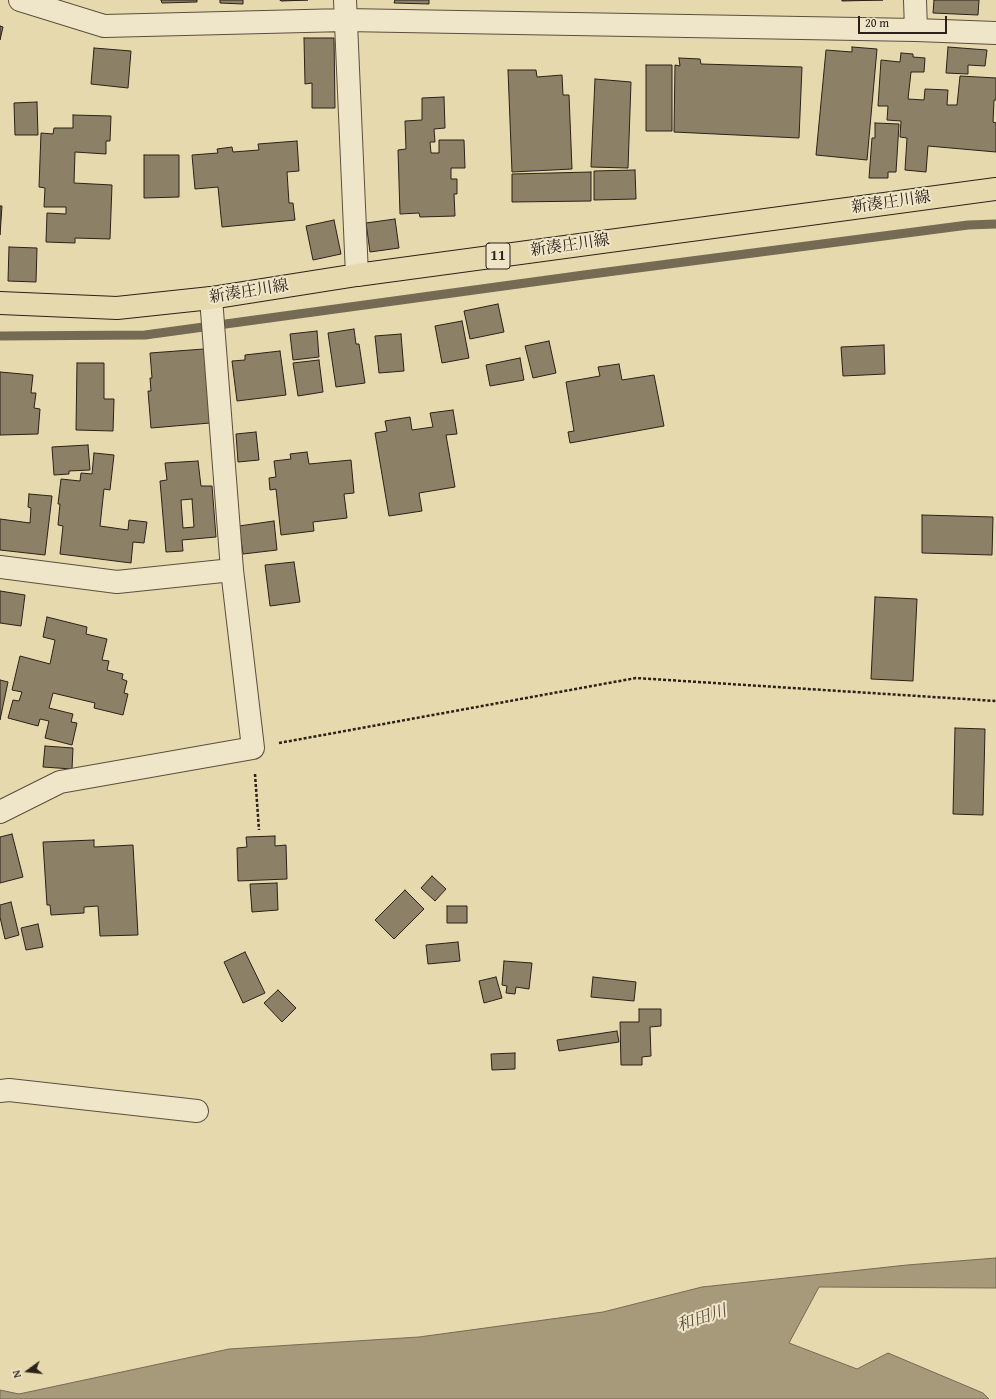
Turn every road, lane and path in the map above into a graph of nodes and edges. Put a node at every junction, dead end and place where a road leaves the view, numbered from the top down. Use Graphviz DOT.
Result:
graph roads {
  1 [pos="20,0"];
  2 [pos="915,0"];
  3 [pos="345,10"];
  4 [pos="916,30"];
  5 [pos="996,34"];
  6 [pos="996,188"];
  7 [pos="357,275"];
  8 [pos="211,298"];
  9 [pos="0,304"];
  10 [pos="0,567"];
  11 [pos="232,570"];
  12 [pos="996,701"];
  13 [pos="253,748"];
  14 [pos="0,812"];
  15 [pos="259,830"];
  16 [pos="0,1092"];
  17 [pos="197,1112"];
  1 -- 3 [label="street"];
  2 -- 4 [label="street"];
  3 -- 4 [label="street"];
  3 -- 7 [label="street"];
  4 -- 5 [label="street"];
  6 -- 7 [label="main road, 新湊庄川線 / 11"];
  7 -- 8 [label="main road, 新湊庄川線 / 11"];
  8 -- 9 [label="main road, 新湊庄川線 / 11"];
  8 -- 11 [label="street"];
  10 -- 11 [label="street"];
  11 -- 13 [label="street"];
  12 -- 13 [label="path"];
  13 -- 14 [label="street"];
  13 -- 15 [label="path"];
  16 -- 17 [label="street"];
}
